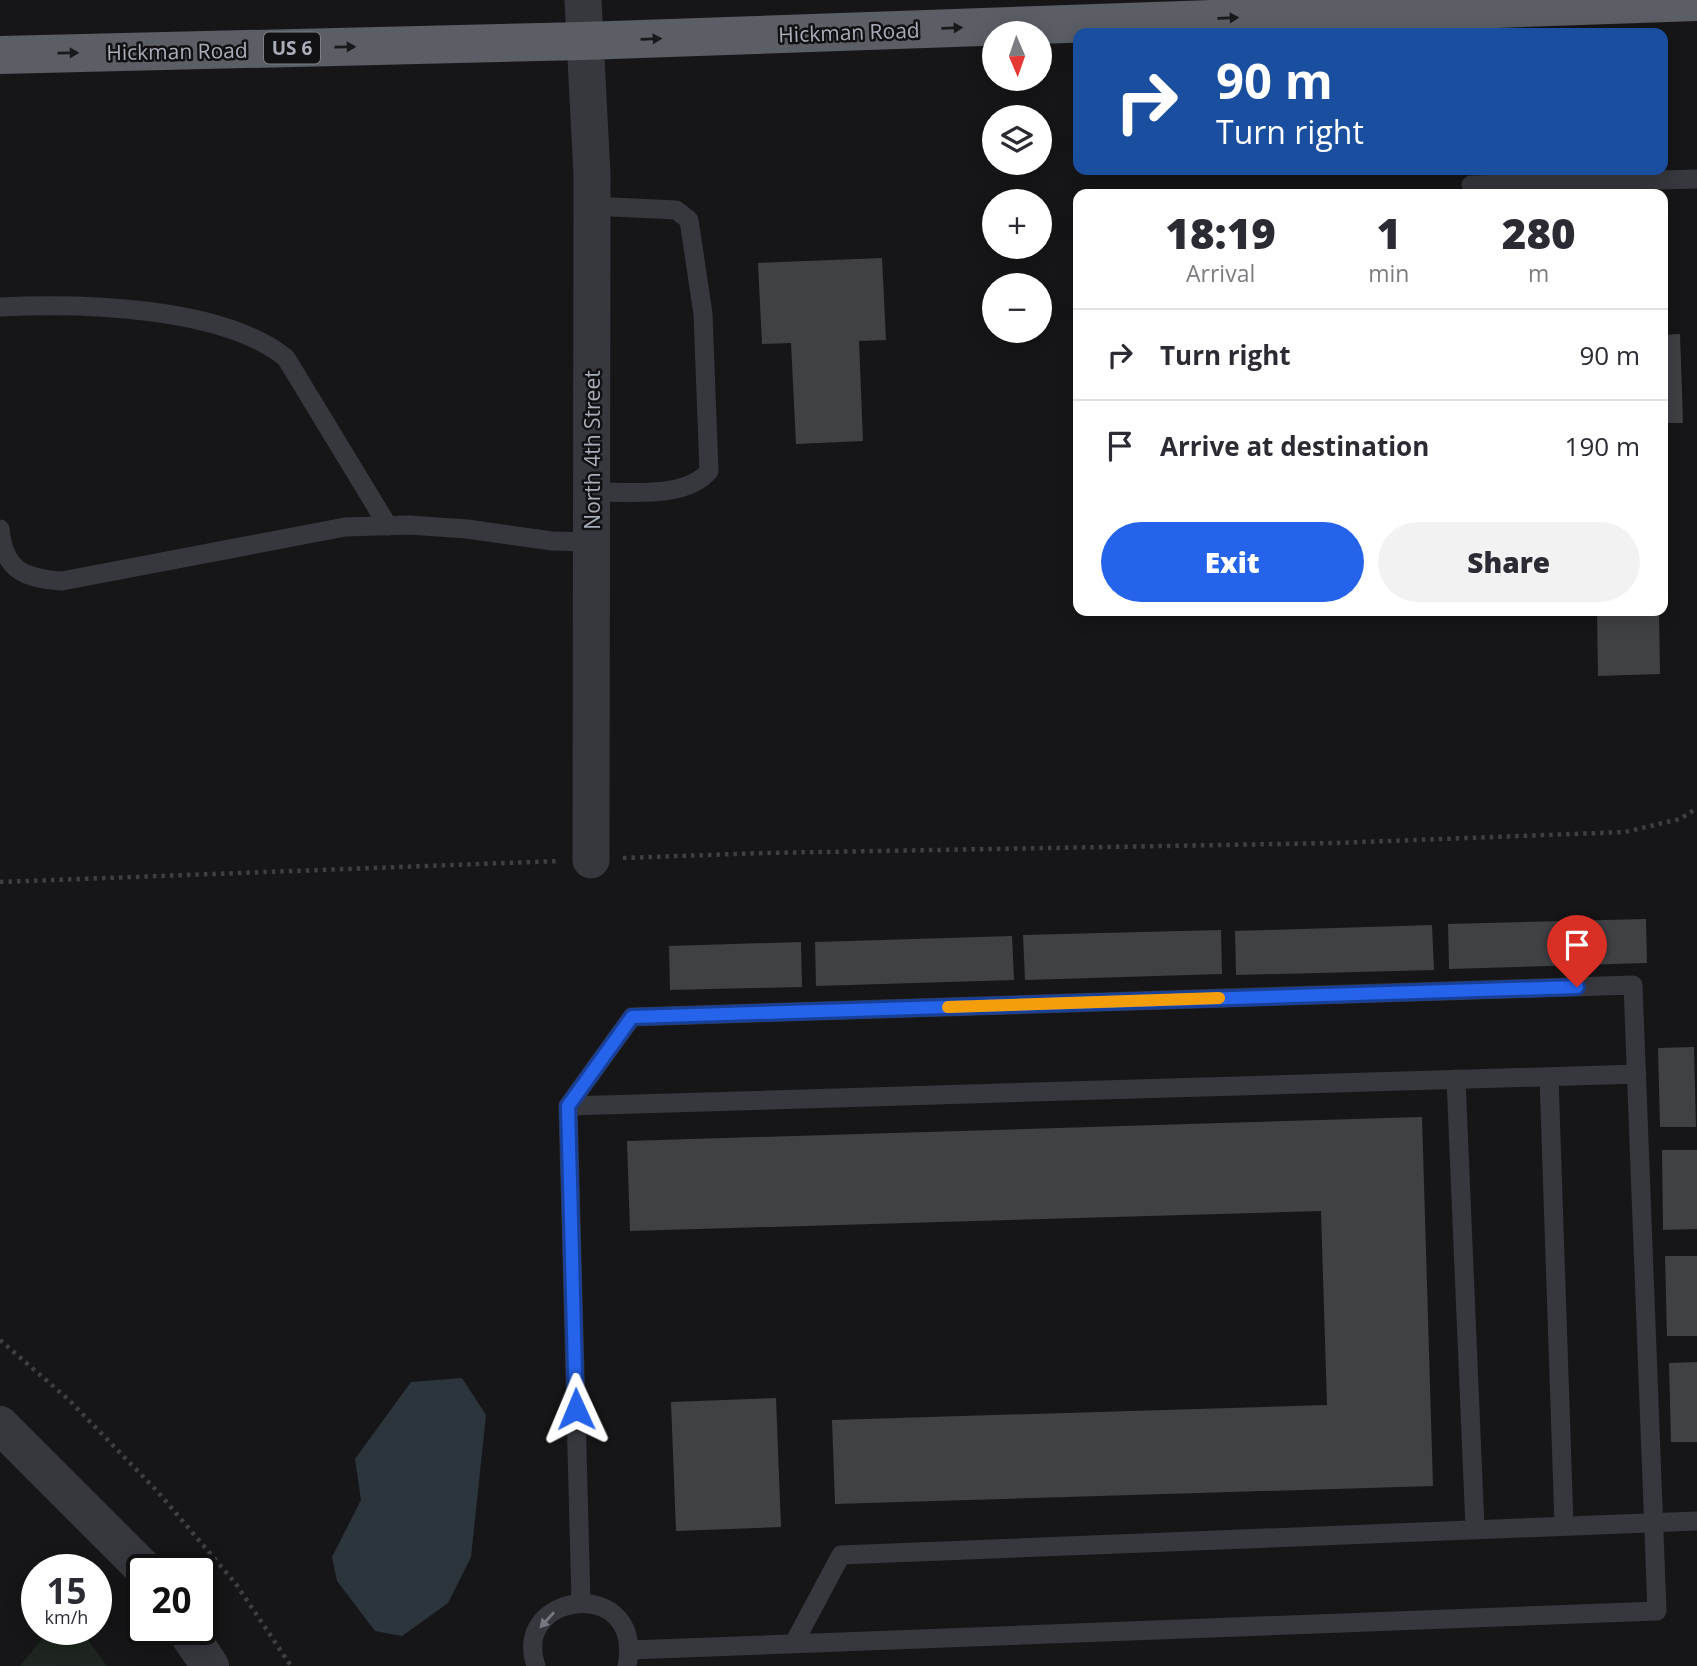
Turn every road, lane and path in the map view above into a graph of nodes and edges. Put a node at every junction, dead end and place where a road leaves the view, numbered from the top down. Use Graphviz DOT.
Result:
graph roads {
  1 [pos="583,0"];
  2 [pos="1697,2"];
  3 [pos="1185,10"];
  4 [pos="583,41"];
  5 [pos="0,55"];
  6 [pos="1697,179"];
  7 [pos="1471,185"];
  8 [pos="592,206"];
  9 [pos="0,307"];
  10 [pos="592,492"];
  11 [pos="387,526"];
  12 [pos="0,529"];
  13 [pos="592,542"];
  14 [pos="1697,808"];
  15 [pos="591,860"];
  16 [pos="0,881"];
  17 [pos="1637,1074"];
  18 [pos="1549,1077"];
  19 [pos="1456,1079"];
  20 [pos="568,1106"];
  21 [pos="0,1340"];
  22 [pos="0,1425"];
  23 [pos="1654,1521"];
  24 [pos="1697,1521"];
  25 [pos="1564,1525"];
  26 [pos="1475,1528"];
  27 [pos="129,1554"];
  28 [pos="580,1602"];
  29 [pos="794,1643"];
  30 [pos="196,1645"];
  31 [pos="629,1658"];
  32 [pos="210,1666"];
  33 [pos="291,1666"];
  34 [pos="536,1666"];
  1 -- 4 [label="street, North 4th Street"];
  3 -- 2 [label="highway, Hickman Road / US 6, one-way"];
  4 -- 3 [label="highway, Hickman Road / US 6, one-way"];
  5 -- 4 [label="highway, Hickman Road / US 6, one-way"];
  4 -- 8 [label="street, North 4th Street"];
  6 -- 7 [label="lane"];
  8 -- 10 [label="street, North 4th Street"];
  8 -- 10 [label="lane"];
  9 -- 11 [label="lane"];
  10 -- 13 [label="street, North 4th Street"];
  11 -- 12 [label="lane"];
  11 -- 13 [label="lane"];
  13 -- 15 [label="street, North 4th Street"];
  14 -- 15 [label="path"];
  15 -- 16 [label="path"];
  17 -- 18 [label="lane"];
  17 -- 20 [label="lane"];
  17 -- 23 [label="lane"];
  18 -- 19 [label="lane"];
  18 -- 25 [label="lane"];
  19 -- 20 [label="lane"];
  19 -- 26 [label="lane"];
  20 -- 28 [label="lane"];
  21 -- 33 [label="path"];
  22 -- 27 [label="street"];
  23 -- 24 [label="lane"];
  23 -- 25 [label="lane"];
  23 -- 29 [label="lane"];
  25 -- 26 [label="lane"];
  26 -- 29 [label="lane"];
  28 -- 31 [label="lane"];
  28 -- 34 [label="lane, one-way"];
  29 -- 31 [label="lane"];
  30 -- 32 [label="street"];
}
